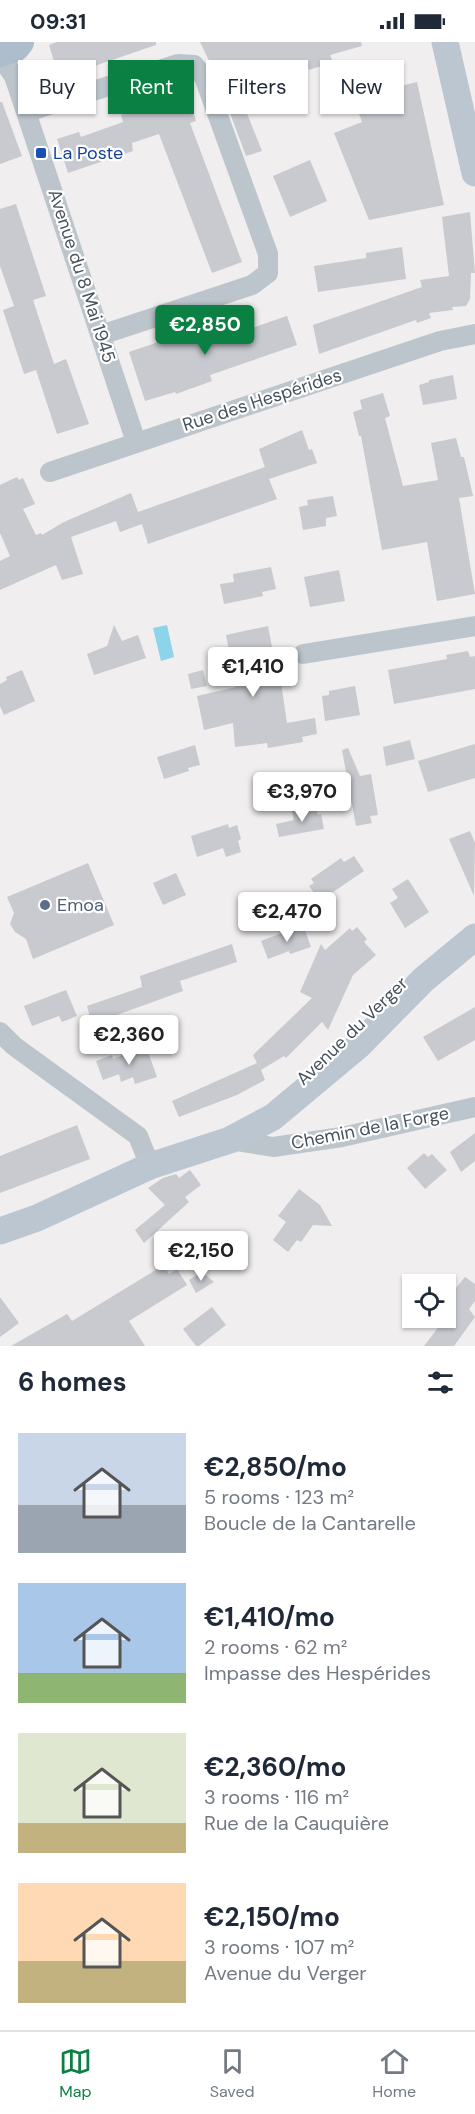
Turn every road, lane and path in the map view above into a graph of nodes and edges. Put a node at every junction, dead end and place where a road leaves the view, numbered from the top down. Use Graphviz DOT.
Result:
graph roads {
  1 [pos="445,42"];
  2 [pos="10,54"];
  3 [pos="18,81"];
  4 [pos="96,90"];
  5 [pos="28,114"];
  6 [pos="475,173"];
  7 [pos="475,334"];
  8 [pos="101,335"];
  9 [pos="136,442"];
  10 [pos="50,472"];
  11 [pos="475,626"];
  12 [pos="303,654"];
  13 [pos="475,921"];
  14 [pos="475,937"];
  15 [pos="0,1032"];
  16 [pos="475,1107"];
  17 [pos="230,1140"];
  18 [pos="150,1166"];
  19 [pos="0,1231"];
  1 -- 6 [label="street"];
  2 -- 3 [label="street, Avenue du 8 Mai 1945"];
  4 -- 8 [label="street"];
  5 -- 8 [label="street, Avenue du 8 Mai 1945"];
  7 -- 9 [label="street, Rue des Hespérides"];
  8 -- 9 [label="street, Avenue du 8 Mai 1945"];
  9 -- 10 [label="street, Rue des Hespérides"];
  11 -- 12 [label="street"];
  13 -- 17 [label="street, Avenue du Verger"];
  14 -- 17 [label="street, Avenue du Verger"];
  15 -- 18 [label="street"];
  16 -- 17 [label="street, Chemin de la Forge"];
  17 -- 18 [label="street, Avenue du Verger"];
  18 -- 19 [label="street, Avenue du Verger"];
}
